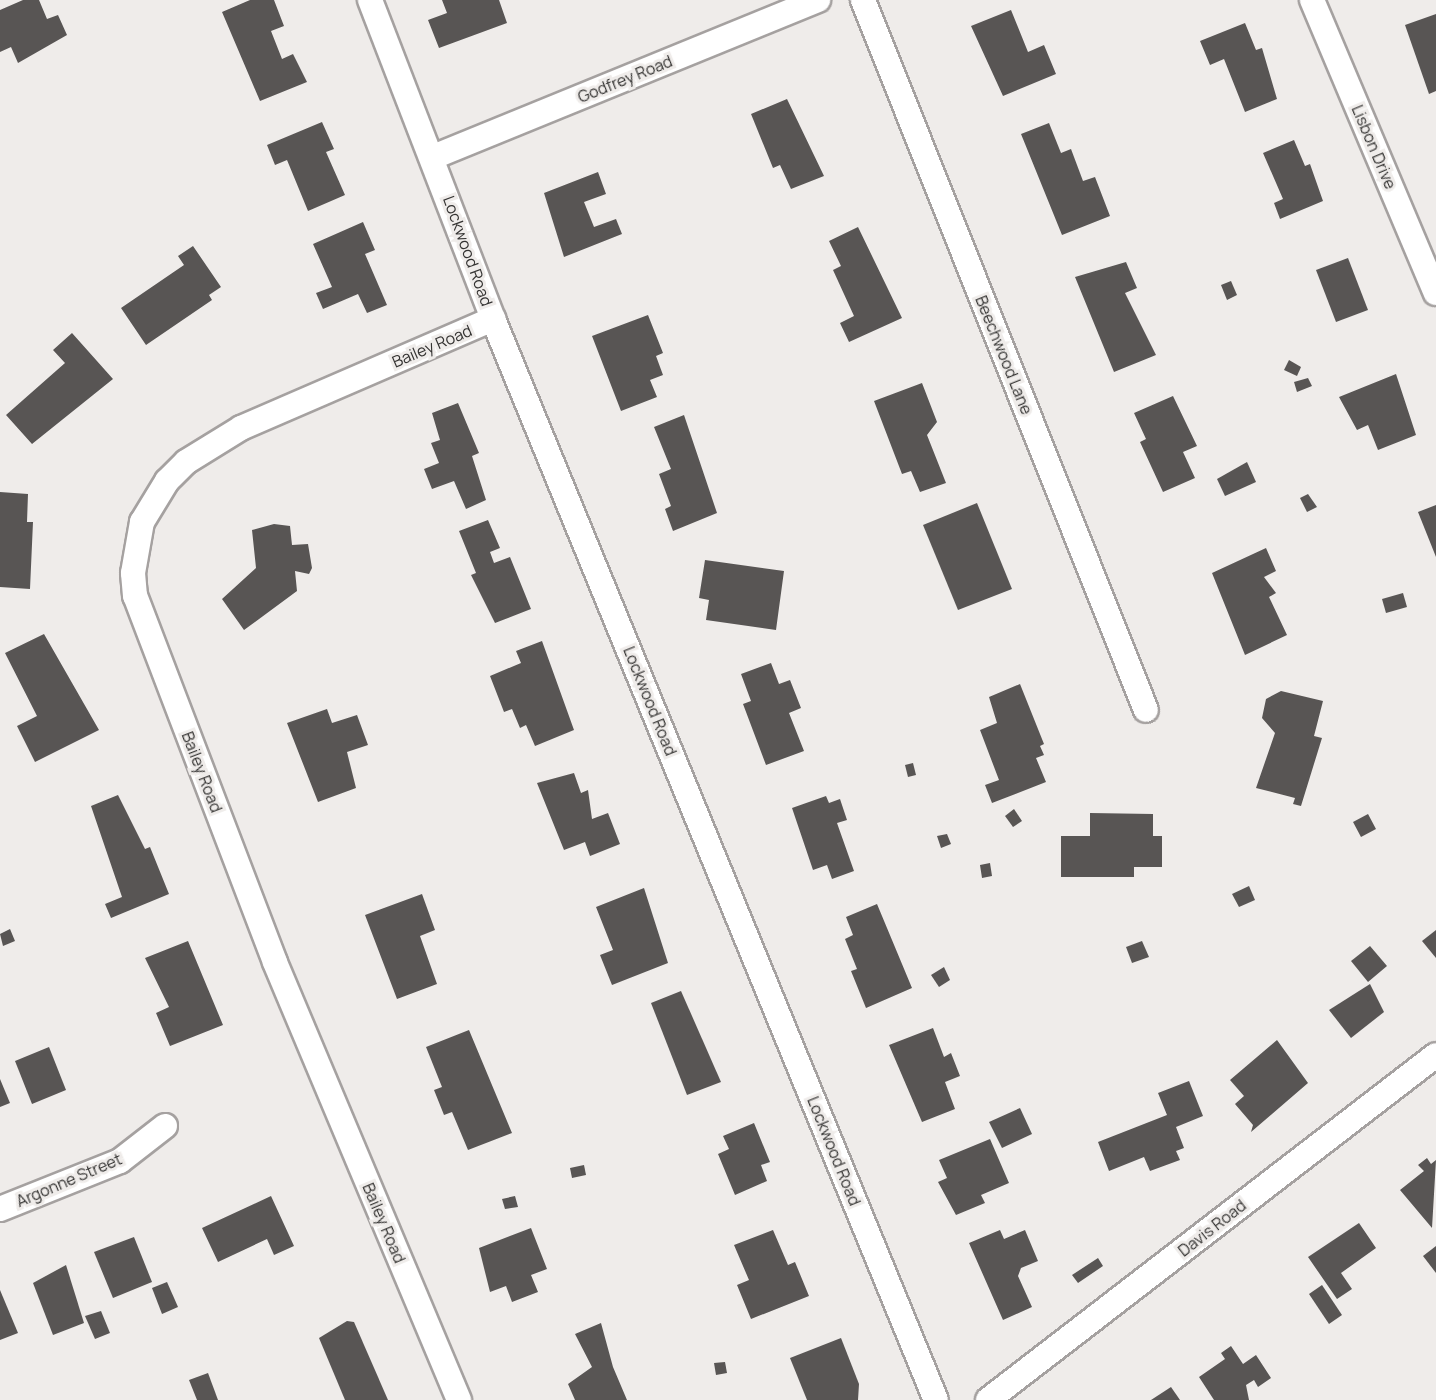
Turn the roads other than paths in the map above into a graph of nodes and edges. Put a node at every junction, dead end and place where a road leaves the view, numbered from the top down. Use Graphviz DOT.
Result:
graph roads {
  1 [pos="370,0"];
  2 [pos="818,0"];
  3 [pos="863,0"];
  4 [pos="1312,0"];
  5 [pos="433,157"];
  6 [pos="1436,293"];
  7 [pos="494,319"];
  8 [pos="1146,710"];
  9 [pos="1436,1055"];
  10 [pos="165,1125"];
  11 [pos="0,1209"];
  12 [pos="459,1400"];
  13 [pos="936,1400"];
  14 [pos="988,1400"];
  1 -- 5 [label="street, Lockwood Road"];
  2 -- 5 [label="street, Godfrey Road"];
  3 -- 8 [label="street, Beechwood Lane"];
  4 -- 6 [label="street, Lisbon Drive"];
  5 -- 7 [label="street, Lockwood Road"];
  7 -- 12 [label="street, Bailey Road"];
  7 -- 13 [label="street, Lockwood Road"];
  9 -- 14 [label="street, Davis Road"];
  10 -- 11 [label="street, Argonne Street"];
}
